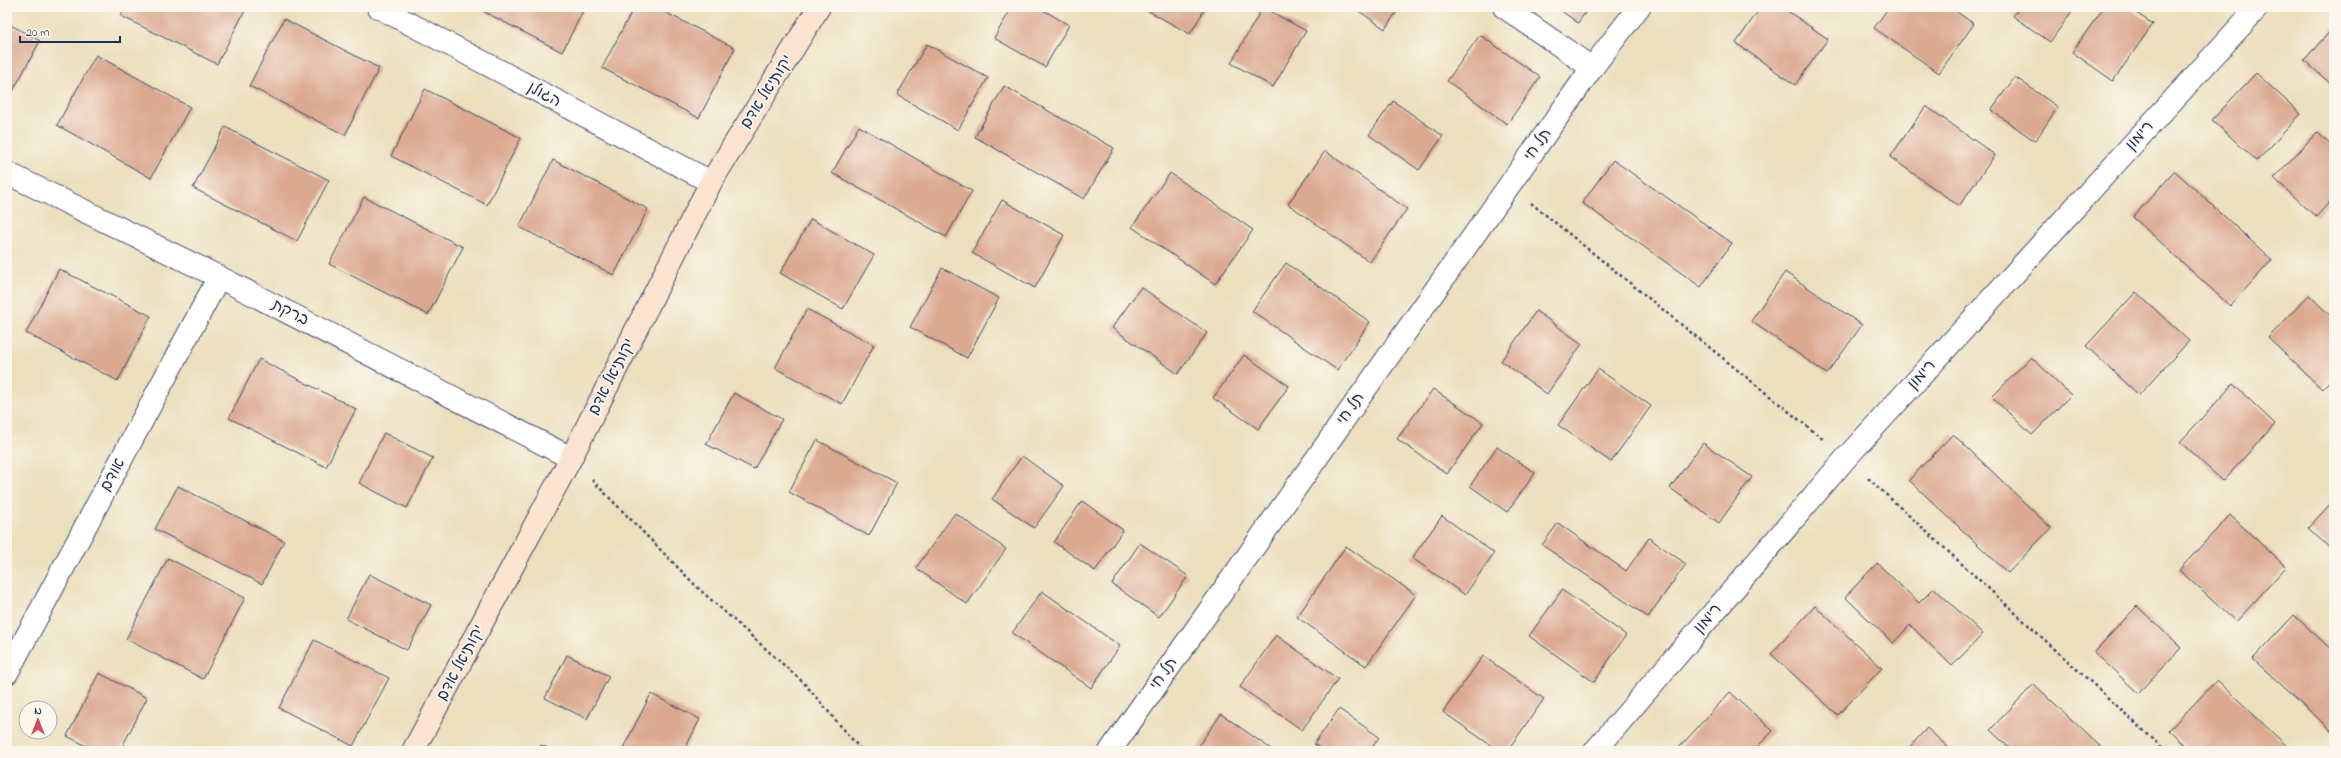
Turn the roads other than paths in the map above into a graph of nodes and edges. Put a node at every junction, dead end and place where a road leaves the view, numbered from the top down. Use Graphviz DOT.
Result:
graph roads {
  1 [pos="378,7"];
  2 [pos="819,7"];
  3 [pos="1504,7"];
  4 [pos="1638,7"];
  5 [pos="2258,7"];
  6 [pos="1592,68"];
  7 [pos="7,172"];
  8 [pos="711,182"];
  9 [pos="219,277"];
  10 [pos="571,458"];
  11 [pos="7,673"];
  12 [pos="413,751"];
  13 [pos="1110,751"];
  14 [pos="1595,751"];
  1 -- 8 [label="street, הגולן"];
  2 -- 8 [label="street, יקותיאל אדם"];
  3 -- 6 [label="street"];
  4 -- 6 [label="street, תל חי"];
  5 -- 14 [label="street, רימון"];
  6 -- 13 [label="street, תל חי"];
  7 -- 9 [label="street, ברקת"];
  8 -- 10 [label="street, יקותיאל אדם"];
  9 -- 10 [label="street, ברקת"];
  9 -- 11 [label="street, אודם"];
  10 -- 12 [label="street, יקותיאל אדם"];
}
